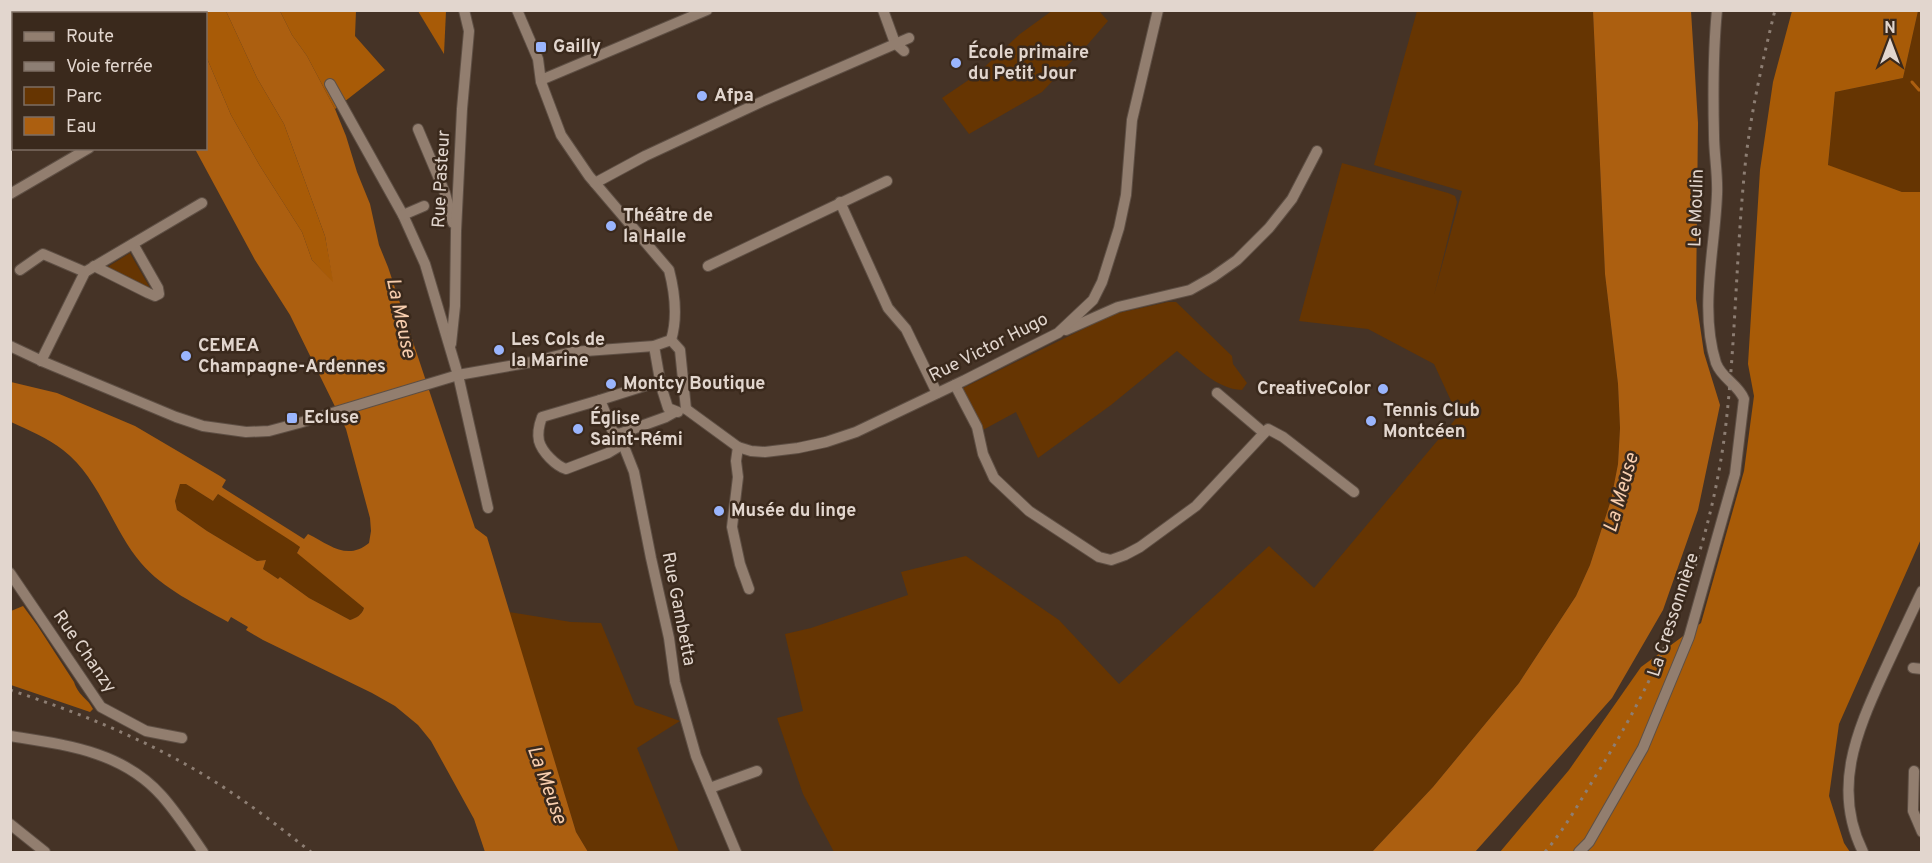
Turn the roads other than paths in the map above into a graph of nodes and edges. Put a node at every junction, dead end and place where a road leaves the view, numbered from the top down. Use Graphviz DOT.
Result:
graph roads {
  1 [pos="464,10"];
  2 [pos="517,10"];
  3 [pos="707,10"];
  4 [pos="883,10"];
  5 [pos="1158,10"];
  6 [pos="1717,10"];
  7 [pos="909,38"];
  8 [pos="896,43"];
  9 [pos="904,51"];
  10 [pos="541,80"];
  11 [pos="330,84"];
  12 [pos="418,129"];
  13 [pos="86,150"];
  14 [pos="1317,151"];
  15 [pos="887,181"];
  16 [pos="595,183"];
  17 [pos="10,194"];
  18 [pos="840,202"];
  19 [pos="202,203"];
  20 [pos="424,206"];
  21 [pos="403,215"];
  22 [pos="456,231"];
  23 [pos="132,244"];
  24 [pos="94,266"];
  25 [pos="708,266"];
  26 [pos="20,270"];
  27 [pos="85,272"];
  28 [pos="1058,333"];
  29 [pos="663,343"];
  30 [pos="10,346"];
  31 [pos="450,350"];
  32 [pos="41,361"];
  33 [pos="458,375"];
  34 [pos="1723,377"];
  35 [pos="660,381"];
  36 [pos="956,385"];
  37 [pos="937,393"];
  38 [pos="1217,393"];
  39 [pos="600,400"];
  40 [pos="687,409"];
  41 [pos="675,411"];
  42 [pos="1264,433"];
  43 [pos="621,439"];
  44 [pos="738,447"];
  45 [pos="1354,492"];
  46 [pos="488,508"];
  47 [pos="10,573"];
  48 [pos="749,589"];
  49 [pos="1922,591"];
  50 [pos="10,736"];
  51 [pos="182,738"];
  52 [pos="757,771"];
  53 [pos="1914,771"];
  54 [pos="710,789"];
  55 [pos="10,824"];
  56 [pos="1922,832"];
  57 [pos="45,852"];
  58 [pos="203,852"];
  59 [pos="736,852"];
  60 [pos="1579,852"];
  61 [pos="1863,852"];
  1 -- 22 [label="street, Rue Pasteur"];
  2 -- 10 [label="street"];
  3 -- 10 [label="street"];
  4 -- 8 [label="street"];
  5 -- 28 [label="street, Rue Victor Hugo"];
  6 -- 34 [label="street, Le Moulin"];
  7 -- 8 [label="street"];
  8 -- 9 [label="street"];
  8 -- 16 [label="street"];
  10 -- 16 [label="street"];
  11 -- 21 [label="street"];
  12 -- 22 [label="street"];
  13 -- 17 [label="street"];
  14 -- 28 [label="street"];
  15 -- 18 [label="street"];
  16 -- 29 [label="street"];
  18 -- 25 [label="street"];
  18 -- 37 [label="street"];
  19 -- 23 [label="street"];
  20 -- 21 [label="street"];
  21 -- 31 [label="street"];
  22 -- 31 [label="street, Rue Pasteur"];
  23 -- 24 [label="street"];
  23 -- 24 [label="street"];
  24 -- 27 [label="street"];
  26 -- 27 [label="street"];
  27 -- 32 [label="street"];
  28 -- 36 [label="street, Rue Victor Hugo"];
  29 -- 33 [label="street"];
  29 -- 35 [label="street"];
  29 -- 40 [label="street"];
  30 -- 32 [label="street"];
  31 -- 33 [label="street"];
  32 -- 33 [label="street"];
  33 -- 46 [label="street"];
  34 -- 60 [label="street, La Cressonnière"];
  35 -- 39 [label="street"];
  35 -- 41 [label="street"];
  36 -- 37 [label="street, Rue Victor Hugo"];
  36 -- 42 [label="street"];
  37 -- 44 [label="street, Rue Victor Hugo"];
  38 -- 42 [label="street"];
  39 -- 43 [label="street, Rue Gambetta"];
  39 -- 43 [label="street"];
  40 -- 41 [label="street"];
  40 -- 44 [label="street, Rue Victor Hugo"];
  41 -- 43 [label="street"];
  42 -- 45 [label="street"];
  43 -- 54 [label="street, Rue Gambetta"];
  44 -- 48 [label="street"];
  47 -- 51 [label="street, Rue Chanzy"];
  49 -- 61 [label="street"];
  50 -- 58 [label="street"];
  52 -- 54 [label="street"];
  53 -- 56 [label="street"];
  54 -- 59 [label="street, Rue Gambetta"];
  55 -- 57 [label="street"];
}
